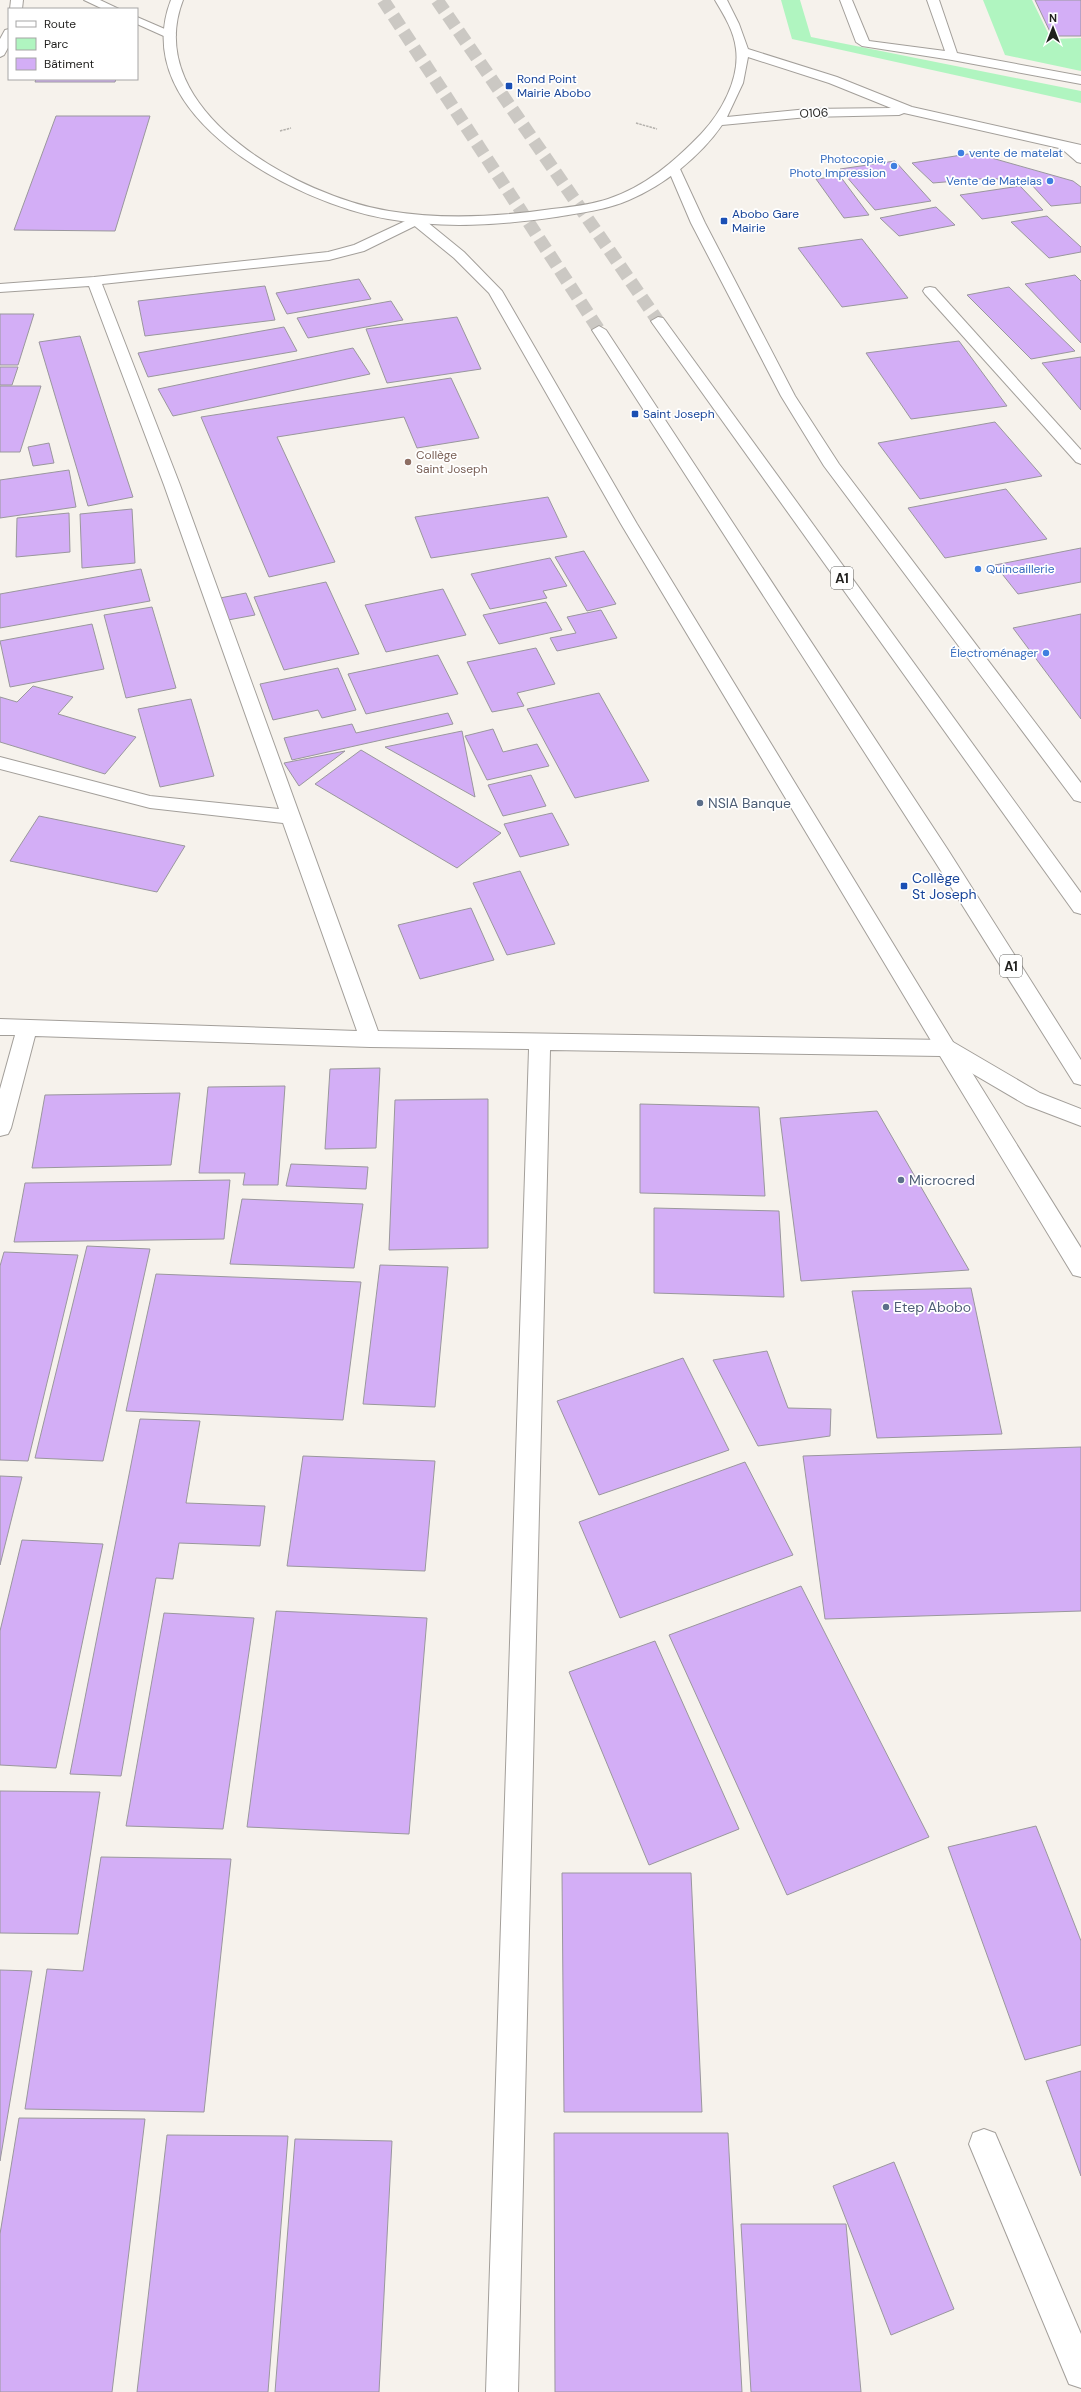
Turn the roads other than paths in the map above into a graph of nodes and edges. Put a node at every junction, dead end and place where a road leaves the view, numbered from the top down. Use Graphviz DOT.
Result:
graph roads {
  1 [pos="90,0"];
  2 [pos="177,0"];
  3 [pos="721,0"];
  4 [pos="846,0"];
  5 [pos="933,0"];
  6 [pos="110,8"];
  7 [pos="138,20"];
  8 [pos="8,34"];
  9 [pos="170,35"];
  10 [pos="742,51"];
  11 [pos="0,53"];
  12 [pos="952,56"];
  13 [pos="1081,80"];
  14 [pos="908,110"];
  15 [pos="721,121"];
  16 [pos="1066,146"];
  17 [pos="1081,150"];
  18 [pos="1081,159"];
  19 [pos="674,169"];
  20 [pos="416,220"];
  21 [pos="94,281"];
  22 [pos="0,288"];
  23 [pos="930,292"];
  24 [pos="658,321"];
  25 [pos="599,330"];
  26 [pos="1081,459"];
  27 [pos="0,763"];
  28 [pos="1081,796"];
  29 [pos="291,817"];
  30 [pos="1081,907"];
  31 [pos="0,1027"];
  32 [pos="27,1028"];
  33 [pos="370,1039"];
  34 [pos="540,1042"];
  35 [pos="946,1048"];
  36 [pos="1081,1078"];
  37 [pos="1081,1118"];
  38 [pos="0,1128"];
  39 [pos="1081,1268"];
  40 [pos="984,2144"];
  41 [pos="1081,2372"];
  42 [pos="502,2392"];
  1 -- 6 [label="main road"];
  2 -- 9 [label="main road"];
  3 -- 10 [label="main road"];
  4 -- 12 [label="main road"];
  5 -- 12 [label="main road"];
  7 -- 9 [label="main road"];
  8 -- 11 [label="main road"];
  9 -- 20 [label="main road"];
  10 -- 14 [label="main road, O106"];
  10 -- 15 [label="main road"];
  12 -- 13 [label="main road"];
  14 -- 15 [label="main road, O106"];
  14 -- 16 [label="main road, O106"];
  15 -- 19 [label="main road"];
  16 -- 17 [label="main road, O106"];
  16 -- 18 [label="main road"];
  19 -- 20 [label="main road"];
  19 -- 28 [label="main road"];
  20 -- 21 [label="main road"];
  20 -- 35 [label="main road"];
  21 -- 22 [label="main road"];
  21 -- 29 [label="main road"];
  23 -- 26 [label="main road"];
  24 -- 30 [label="main road, A1"];
  25 -- 36 [label="main road, A1"];
  27 -- 29 [label="main road"];
  29 -- 33 [label="main road"];
  31 -- 32 [label="main road"];
  32 -- 33 [label="main road"];
  32 -- 38 [label="main road"];
  33 -- 34 [label="main road"];
  34 -- 35 [label="main road"];
  34 -- 42 [label="main road"];
  35 -- 37 [label="main road"];
  35 -- 39 [label="main road"];
  40 -- 41 [label="main road"];
}
